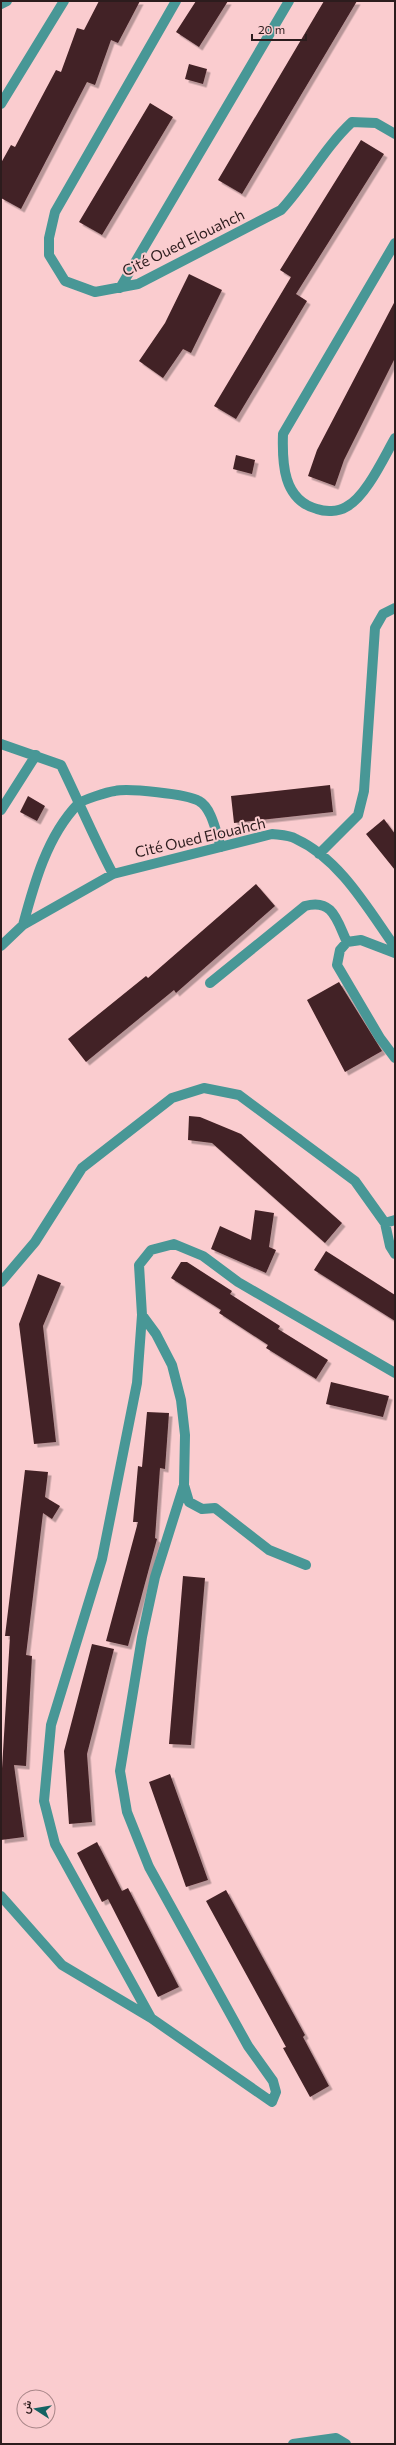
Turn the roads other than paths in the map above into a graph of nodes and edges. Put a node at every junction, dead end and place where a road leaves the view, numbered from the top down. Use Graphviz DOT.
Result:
graph roads {
  1 [pos="7,1"];
  2 [pos="64,1"];
  3 [pos="176,1"];
  4 [pos="289,1"];
  5 [pos="1,4"];
  6 [pos="1,104"];
  7 [pos="395,134"];
  8 [pos="395,242"];
  9 [pos="120,288"];
  10 [pos="395,438"];
  11 [pos="395,608"];
  12 [pos="1,744"];
  13 [pos="36,755"];
  14 [pos="79,803"];
  15 [pos="1,810"];
  16 [pos="221,847"];
  17 [pos="320,854"];
  18 [pos="112,874"];
  19 [pos="23,925"];
  20 [pos="347,942"];
  21 [pos="1,946"];
  22 [pos="395,947"];
  23 [pos="395,953"];
  24 [pos="210,983"];
  25 [pos="395,1058"];
  26 [pos="395,1220"];
  27 [pos="385,1223"];
  28 [pos="395,1254"];
  29 [pos="1,1282"];
  30 [pos="142,1315"];
  31 [pos="395,1373"];
  32 [pos="184,1485"];
  33 [pos="306,1565"];
  34 [pos="1,1896"];
  35 [pos="151,2018"];
  36 [pos="293,2444"];
  37 [pos="346,2444"];
  1 -- 5 [label="street"];
  2 -- 6 [label="street"];
  3 -- 9 [label="street, Cité Oued Elouahch"];
  4 -- 9 [label="street"];
  7 -- 9 [label="street, Cité Oued Elouahch"];
  8 -- 10 [label="street"];
  11 -- 17 [label="street"];
  12 -- 13 [label="street"];
  13 -- 14 [label="street"];
  13 -- 15 [label="street"];
  14 -- 16 [label="street"];
  14 -- 18 [label="street"];
  14 -- 19 [label="street"];
  16 -- 17 [label="street, Cité Oued Elouahch"];
  16 -- 18 [label="street, Cité Oued Elouahch"];
  17 -- 22 [label="street, Cité Oued Elouahch"];
  18 -- 19 [label="street, Cité Oued Elouahch"];
  19 -- 21 [label="street, Cité Oued Elouahch"];
  20 -- 23 [label="street"];
  20 -- 24 [label="street"];
  20 -- 25 [label="street"];
  26 -- 27 [label="street"];
  27 -- 28 [label="street"];
  27 -- 29 [label="street"];
  30 -- 31 [label="street"];
  30 -- 32 [label="street"];
  30 -- 35 [label="street"];
  32 -- 33 [label="street"];
  32 -- 35 [label="street"];
  34 -- 35 [label="street"];
  36 -- 37 [label="street"];
}
